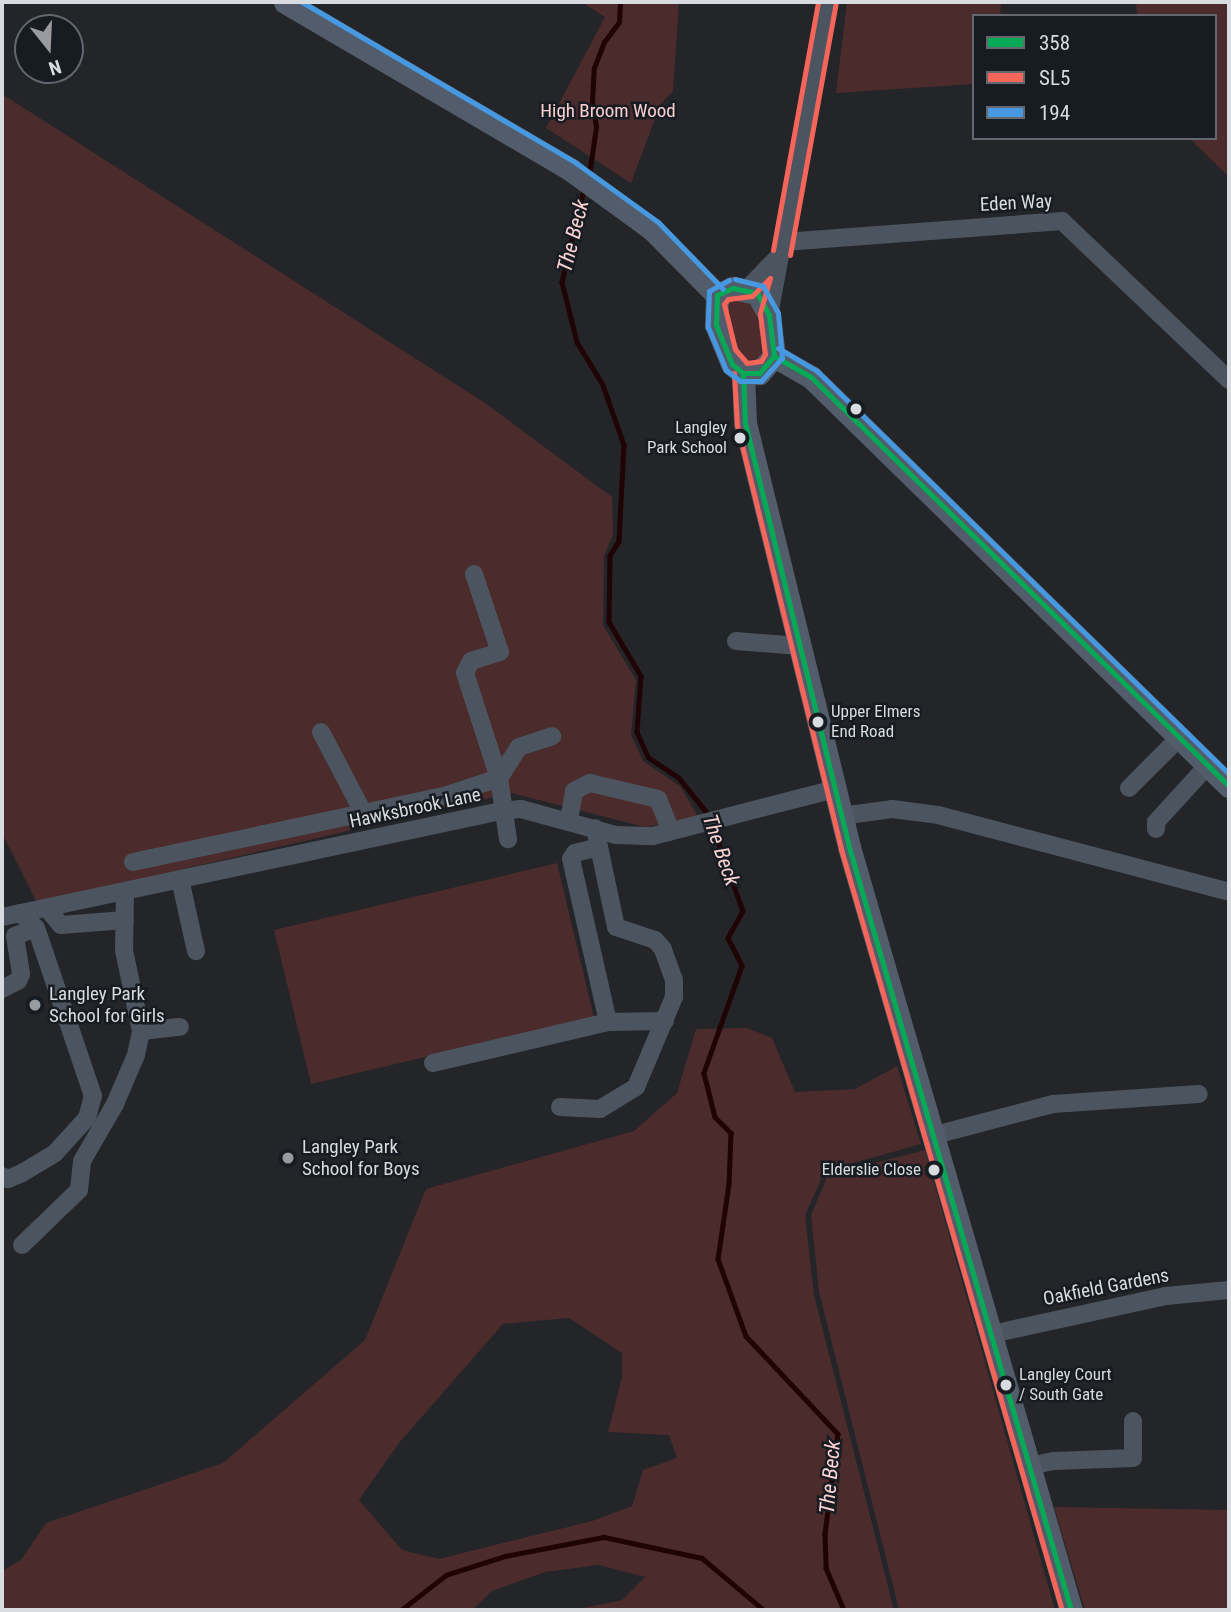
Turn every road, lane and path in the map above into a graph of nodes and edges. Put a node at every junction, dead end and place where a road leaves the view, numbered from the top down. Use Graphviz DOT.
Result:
graph roads {
  1 [pos="285,2"];
  2 [pos="827,2"];
  3 [pos="783,248"];
  4 [pos="748,288"];
  5 [pos="717,295"];
  6 [pos="769,315"];
  7 [pos="774,356"];
  8 [pos="743,373"];
  9 [pos="1229,380"];
  10 [pos="474,574"];
  11 [pos="736,640"];
  12 [pos="800,646"];
  13 [pos="321,732"];
  14 [pos="552,736"];
  15 [pos="1180,737"];
  16 [pos="1208,765"];
  17 [pos="499,778"];
  18 [pos="1229,786"];
  19 [pos="1129,788"];
  20 [pos="835,789"];
  21 [pos="501,811"];
  22 [pos="364,814"];
  23 [pos="841,816"];
  24 [pos="569,820"];
  25 [pos="595,828"];
  26 [pos="1156,829"];
  27 [pos="671,832"];
  28 [pos="508,839"];
  29 [pos="599,847"];
  30 [pos="133,862"];
  31 [pos="180,879"];
  32 [pos="125,891"];
  33 [pos="1229,892"];
  34 [pos="47,908"];
  35 [pos="20,914"];
  36 [pos="2,917"];
  37 [pos="125,920"];
  38 [pos="36,928"];
  39 [pos="196,951"];
  40 [pos="2,989"];
  41 [pos="665,1021"];
  42 [pos="608,1022"];
  43 [pos="180,1027"];
  44 [pos="141,1031"];
  45 [pos="433,1063"];
  46 [pos="1199,1094"];
  47 [pos="561,1107"];
  48 [pos="935,1135"];
  49 [pos="2,1176"];
  50 [pos="22,1245"];
  51 [pos="1229,1290"];
  52 [pos="992,1334"];
  53 [pos="1133,1421"];
  54 [pos="1030,1466"];
  55 [pos="1071,1610"];
  1 -- 5 [label="main road"];
  2 -- 3 [label="street"];
  3 -- 4 [label="street"];
  3 -- 6 [label="street"];
  3 -- 9 [label="street, Eden Way"];
  4 -- 5 [label="main road"];
  4 -- 6 [label="main road"];
  5 -- 8 [label="main road"];
  6 -- 7 [label="main road"];
  7 -- 8 [label="main road"];
  7 -- 15 [label="main road"];
  8 -- 12 [label="main road"];
  10 -- 17 [label="street"];
  11 -- 12 [label="street"];
  12 -- 20 [label="main road"];
  13 -- 22 [label="street"];
  14 -- 17 [label="street"];
  15 -- 16 [label="main road"];
  15 -- 19 [label="street"];
  16 -- 18 [label="main road"];
  16 -- 26 [label="street"];
  17 -- 21 [label="street"];
  17 -- 22 [label="street"];
  20 -- 23 [label="main road"];
  20 -- 27 [label="street, Hawksbrook Lane"];
  21 -- 24 [label="street, Hawksbrook Lane"];
  21 -- 28 [label="street"];
  21 -- 31 [label="street, Hawksbrook Lane"];
  22 -- 30 [label="street"];
  23 -- 33 [label="street"];
  23 -- 48 [label="main road"];
  24 -- 25 [label="street, Hawksbrook Lane"];
  24 -- 27 [label="street"];
  25 -- 27 [label="street, Hawksbrook Lane"];
  25 -- 29 [label="street"];
  29 -- 41 [label="street"];
  29 -- 42 [label="street"];
  31 -- 32 [label="street, Hawksbrook Lane"];
  31 -- 39 [label="street"];
  32 -- 34 [label="street, Hawksbrook Lane"];
  32 -- 37 [label="street"];
  34 -- 35 [label="street, Hawksbrook Lane"];
  34 -- 37 [label="street"];
  35 -- 36 [label="street, Hawksbrook Lane"];
  35 -- 38 [label="street"];
  37 -- 44 [label="street"];
  38 -- 40 [label="street"];
  38 -- 49 [label="street"];
  41 -- 42 [label="street"];
  41 -- 47 [label="street"];
  42 -- 45 [label="street"];
  43 -- 44 [label="street"];
  44 -- 50 [label="street"];
  46 -- 48 [label="street"];
  48 -- 52 [label="main road"];
  51 -- 52 [label="street, Oakfield Gardens"];
  52 -- 54 [label="main road"];
  53 -- 54 [label="street"];
  54 -- 55 [label="main road"];
}
